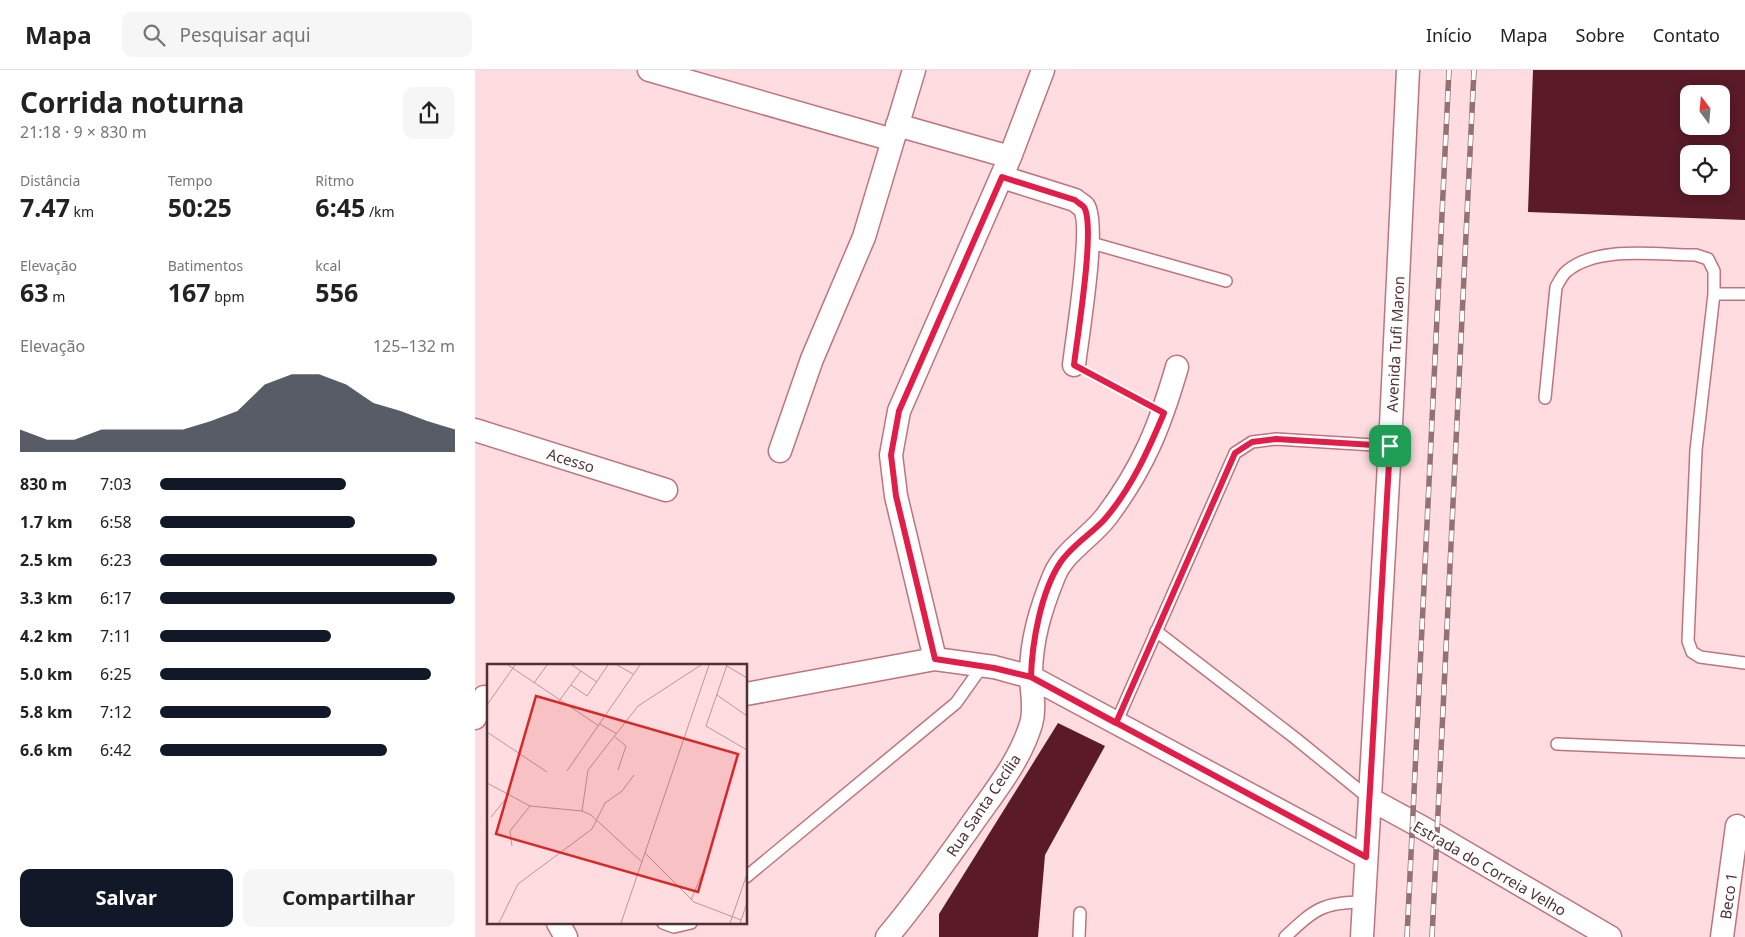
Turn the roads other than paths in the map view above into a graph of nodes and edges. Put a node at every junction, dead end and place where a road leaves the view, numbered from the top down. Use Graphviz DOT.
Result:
graph roads {
  1 [pos="649,70"];
  2 [pos="914,70"];
  3 [pos="1043,70"];
  4 [pos="1408,70"];
  5 [pos="895,132"];
  6 [pos="1006,167"];
  7 [pos="1088,242"];
  8 [pos="1227,281"];
  9 [pos="1714,294"];
  10 [pos="1745,294"];
  11 [pos="1074,365"];
  12 [pos="1177,367"];
  13 [pos="1545,398"];
  14 [pos="475,430"];
  15 [pos="1390,446"];
  16 [pos="779,451"];
  17 [pos="667,490"];
  18 [pos="1156,632"];
  19 [pos="935,659"];
  20 [pos="1745,663"];
  21 [pos="994,668"];
  22 [pos="1031,677"];
  23 [pos="747,694"];
  24 [pos="483,697"];
  25 [pos="475,718"];
  26 [pos="1116,723"];
  27 [pos="1557,744"];
  28 [pos="1745,752"];
  29 [pos="1370,799"];
  30 [pos="1737,826"];
  31 [pos="1366,857"];
  32 [pos="747,876"];
  33 [pos="1363,902"];
  34 [pos="1080,913"];
  35 [pos="559,924"];
  36 [pos="666,924"];
  37 [pos="686,924"];
  38 [pos="566,937"];
  39 [pos="887,937"];
  40 [pos="1079,937"];
  41 [pos="1285,937"];
  42 [pos="1362,937"];
  43 [pos="1610,937"];
  44 [pos="1722,937"];
  1 -- 5 [label="street"];
  2 -- 5 [label="street"];
  3 -- 6 [label="street"];
  4 -- 15 [label="street, Avenida Tufi Maron"];
  5 -- 6 [label="street"];
  5 -- 16 [label="street"];
  6 -- 7 [label="street"];
  6 -- 19 [label="street"];
  7 -- 8 [label="lane"];
  7 -- 11 [label="street"];
  9 -- 10 [label="lane"];
  9 -- 13 [label="lane"];
  9 -- 20 [label="lane"];
  12 -- 22 [label="street, Rua Santa Cecília"];
  14 -- 17 [label="street, Acesso"];
  15 -- 18 [label="lane"];
  15 -- 29 [label="street, Avenida Tufi Maron"];
  18 -- 26 [label="lane"];
  18 -- 29 [label="lane"];
  19 -- 21 [label="street"];
  19 -- 23 [label="street"];
  21 -- 22 [label="street"];
  21 -- 32 [label="lane"];
  22 -- 26 [label="street"];
  22 -- 39 [label="street, Rua Santa Cecília"];
  24 -- 25 [label="street"];
  26 -- 31 [label="street"];
  27 -- 28 [label="lane"];
  29 -- 31 [label="street, Avenida Tufi Maron"];
  29 -- 43 [label="street, Estrada do Correia Velho"];
  30 -- 44 [label="street, Beco 1"];
  31 -- 33 [label="street, Avenida Tufi Maron"];
  33 -- 41 [label="lane"];
  33 -- 42 [label="street, Avenida Tufi Maron"];
  34 -- 40 [label="lane"];
  35 -- 38 [label="street"];
  36 -- 37 [label="lane"];
}
